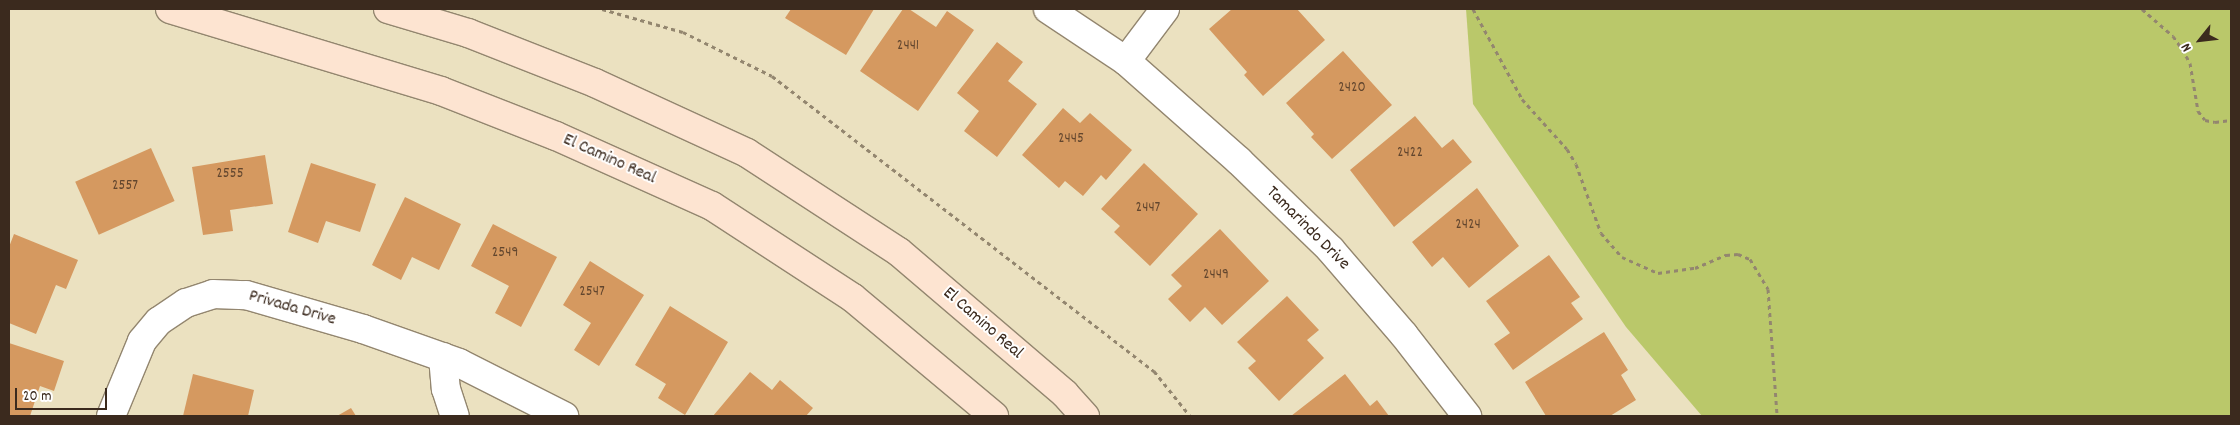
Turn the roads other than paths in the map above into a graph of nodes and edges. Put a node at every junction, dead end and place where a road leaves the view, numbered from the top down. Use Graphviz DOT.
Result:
graph roads {
  1 [pos="170,9"];
  2 [pos="388,9"];
  3 [pos="1048,9"];
  4 [pos="1165,9"];
  5 [pos="1126,61"];
  6 [pos="444,357"];
  7 [pos="111,416"];
  8 [pos="455,416"];
  9 [pos="564,416"];
  10 [pos="994,416"];
  11 [pos="1085,416"];
  12 [pos="1467,416"];
  1 -- 10 [label="main road, El Camino Real"];
  2 -- 11 [label="main road, El Camino Real"];
  3 -- 5 [label="street, Tamarindo Drive"];
  4 -- 5 [label="street"];
  5 -- 12 [label="street, Tamarindo Drive"];
  6 -- 7 [label="street, Privada Drive"];
  6 -- 8 [label="street"];
  6 -- 9 [label="street, Privada Drive"];
}
